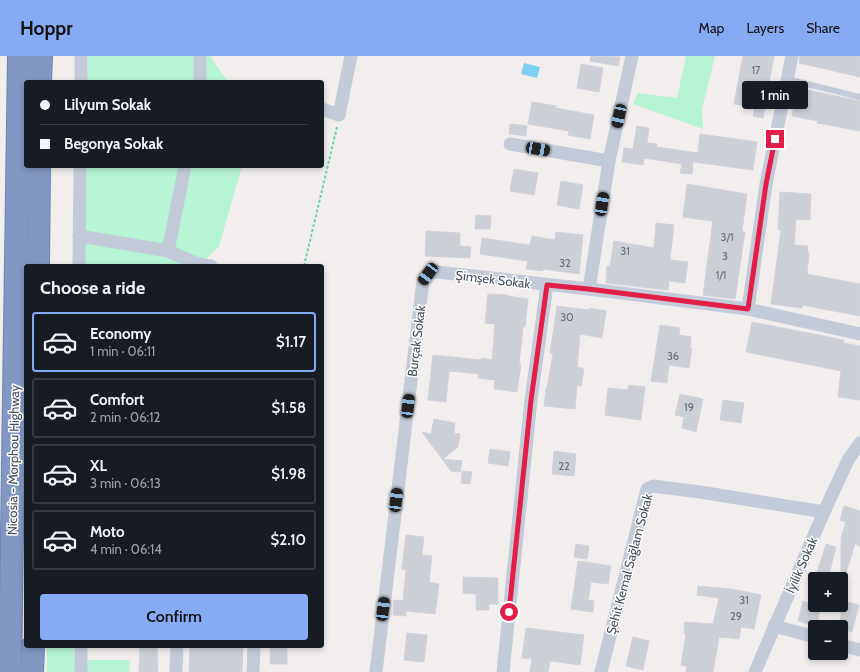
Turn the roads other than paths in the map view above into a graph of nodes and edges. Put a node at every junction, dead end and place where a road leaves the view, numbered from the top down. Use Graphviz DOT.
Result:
graph roads {
  1 [pos="19,56"];
  2 [pos="41,56"];
  3 [pos="81,56"];
  4 [pos="200,56"];
  5 [pos="351,56"];
  6 [pos="632,56"];
  7 [pos="792,56"];
  8 [pos="787,79"];
  9 [pos="40,80"];
  10 [pos="81,80"];
  11 [pos="200,80"];
  12 [pos="860,97"];
  13 [pos="324,110"];
  14 [pos="510,144"];
  15 [pos="609,161"];
  16 [pos="39,168"];
  17 [pos="80,168"];
  18 [pos="185,168"];
  19 [pos="79,236"];
  20 [pos="168,251"];
  21 [pos="38,264"];
  22 [pos="80,264"];
  23 [pos="198,264"];
  24 [pos="428,274"];
  25 [pos="547,285"];
  26 [pos="588,289"];
  27 [pos="748,309"];
  28 [pos="860,334"];
  29 [pos="860,443"];
  30 [pos="824,512"];
  31 [pos="774,626"];
  32 [pos="808,635"];
  33 [pos="848,647"];
  34 [pos="33,648"];
  35 [pos="81,648"];
  36 [pos="177,648"];
  37 [pos="254,648"];
  38 [pos="860,650"];
  39 [pos="10,672"];
  40 [pos="32,672"];
  41 [pos="81,672"];
  42 [pos="176,672"];
  43 [pos="253,672"];
  44 [pos="376,672"];
  45 [pos="503,672"];
  46 [pos="601,672"];
  47 [pos="755,672"];
  1 -- 39 [label="highway, Nicosia - Morphou Highway"];
  2 -- 9 [label="highway"];
  3 -- 10 [label="street"];
  4 -- 11 [label="street"];
  5 -- 13 [label="street"];
  6 -- 15 [label="street"];
  7 -- 8 [label="street"];
  8 -- 12 [label="lane"];
  8 -- 27 [label="street"];
  14 -- 15 [label="street"];
  15 -- 26 [label="street"];
  16 -- 21 [label="highway"];
  17 -- 19 [label="street"];
  18 -- 20 [label="street"];
  19 -- 20 [label="street"];
  19 -- 22 [label="street"];
  20 -- 23 [label="street"];
  24 -- 25 [label="street, Şimşek Sokak"];
  24 -- 44 [label="street, Burçak Sokak"];
  25 -- 26 [label="street, Şimşek Sokak"];
  25 -- 45 [label="street"];
  26 -- 27 [label="street, Şimşek Sokak"];
  27 -- 28 [label="street, Şimşek Sokak"];
  29 -- 30 [label="street, İyilik Sokak"];
  30 -- 31 [label="street, İyilik Sokak"];
  30 -- 46 [label="street, Şehit Kemal Sağlam Sokak"];
  31 -- 32 [label="street"];
  31 -- 47 [label="street, İyilik Sokak"];
  33 -- 38 [label="street"];
  34 -- 40 [label="highway"];
  35 -- 41 [label="street"];
  36 -- 42 [label="street"];
  37 -- 43 [label="street"];
}
